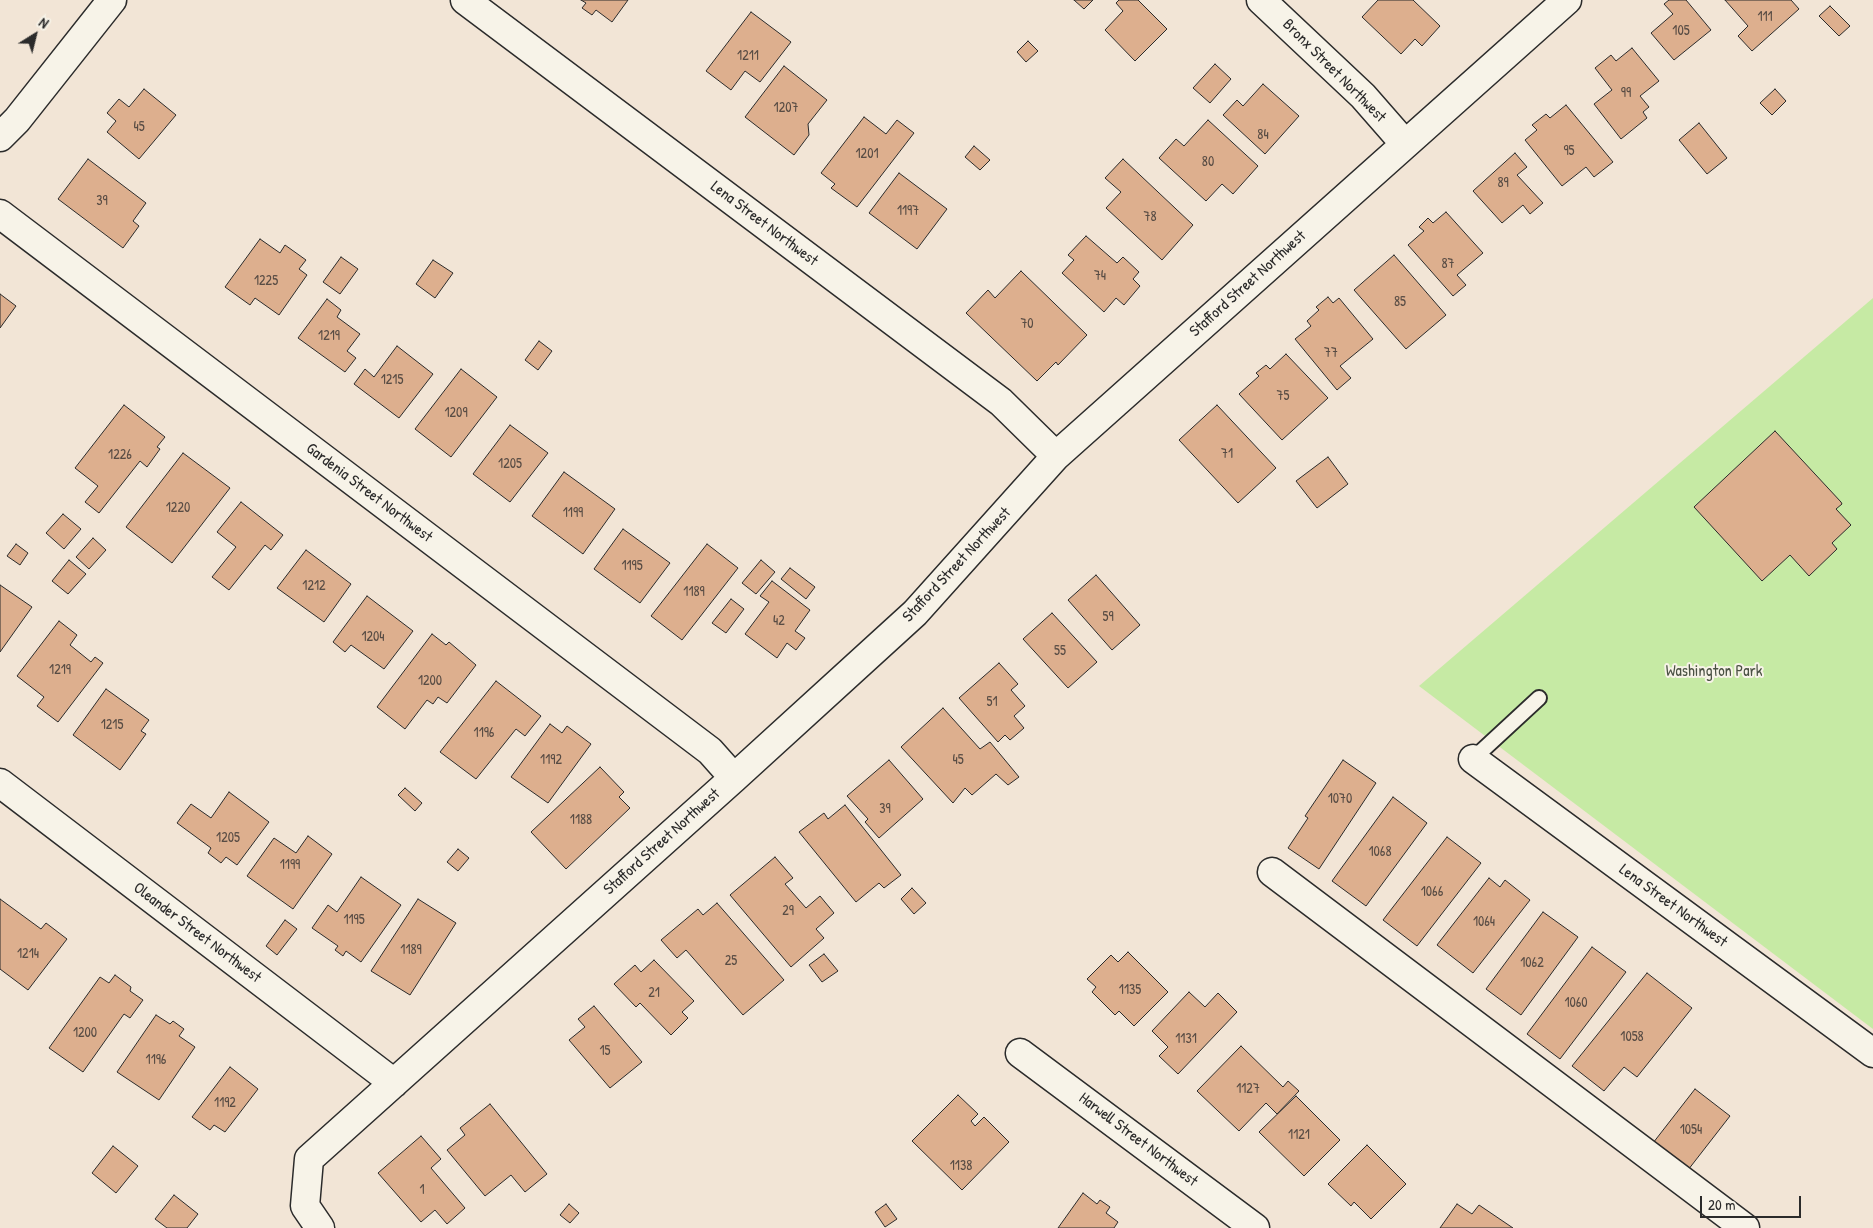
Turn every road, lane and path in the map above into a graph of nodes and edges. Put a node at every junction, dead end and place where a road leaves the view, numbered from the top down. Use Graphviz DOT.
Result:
graph roads {
  1 [pos="112,0"];
  2 [pos="465,0"];
  3 [pos="1261,0"];
  4 [pos="1567,0"];
  5 [pos="0,137"];
  6 [pos="1405,144"];
  7 [pos="0,214"];
  8 [pos="1056,456"];
  9 [pos="1539,698"];
  10 [pos="1473,759"];
  11 [pos="734,778"];
  12 [pos="0,783"];
  13 [pos="1272,872"];
  14 [pos="1020,1053"];
  15 [pos="1873,1053"];
  16 [pos="394,1083"];
  17 [pos="320,1228"];
  18 [pos="1255,1228"];
  19 [pos="1745,1228"];
  1 -- 5 [label="street"];
  2 -- 8 [label="street, Lena Street Northwest"];
  3 -- 6 [label="street, Bronx Street Northwest"];
  4 -- 6 [label="street, Stafford Street Northwest"];
  6 -- 8 [label="street, Stafford Street Northwest"];
  7 -- 11 [label="street, Gardenia Street Northwest"];
  8 -- 11 [label="street, Stafford Street Northwest"];
  9 -- 10 [label="lane"];
  10 -- 15 [label="street, Lena Street Northwest"];
  11 -- 16 [label="street, Stafford Street Northwest"];
  12 -- 16 [label="street, Oleander Street Northwest"];
  13 -- 19 [label="street"];
  14 -- 18 [label="street, Harwell Street Northwest"];
  16 -- 17 [label="street, Stafford Street Northwest"];
}
